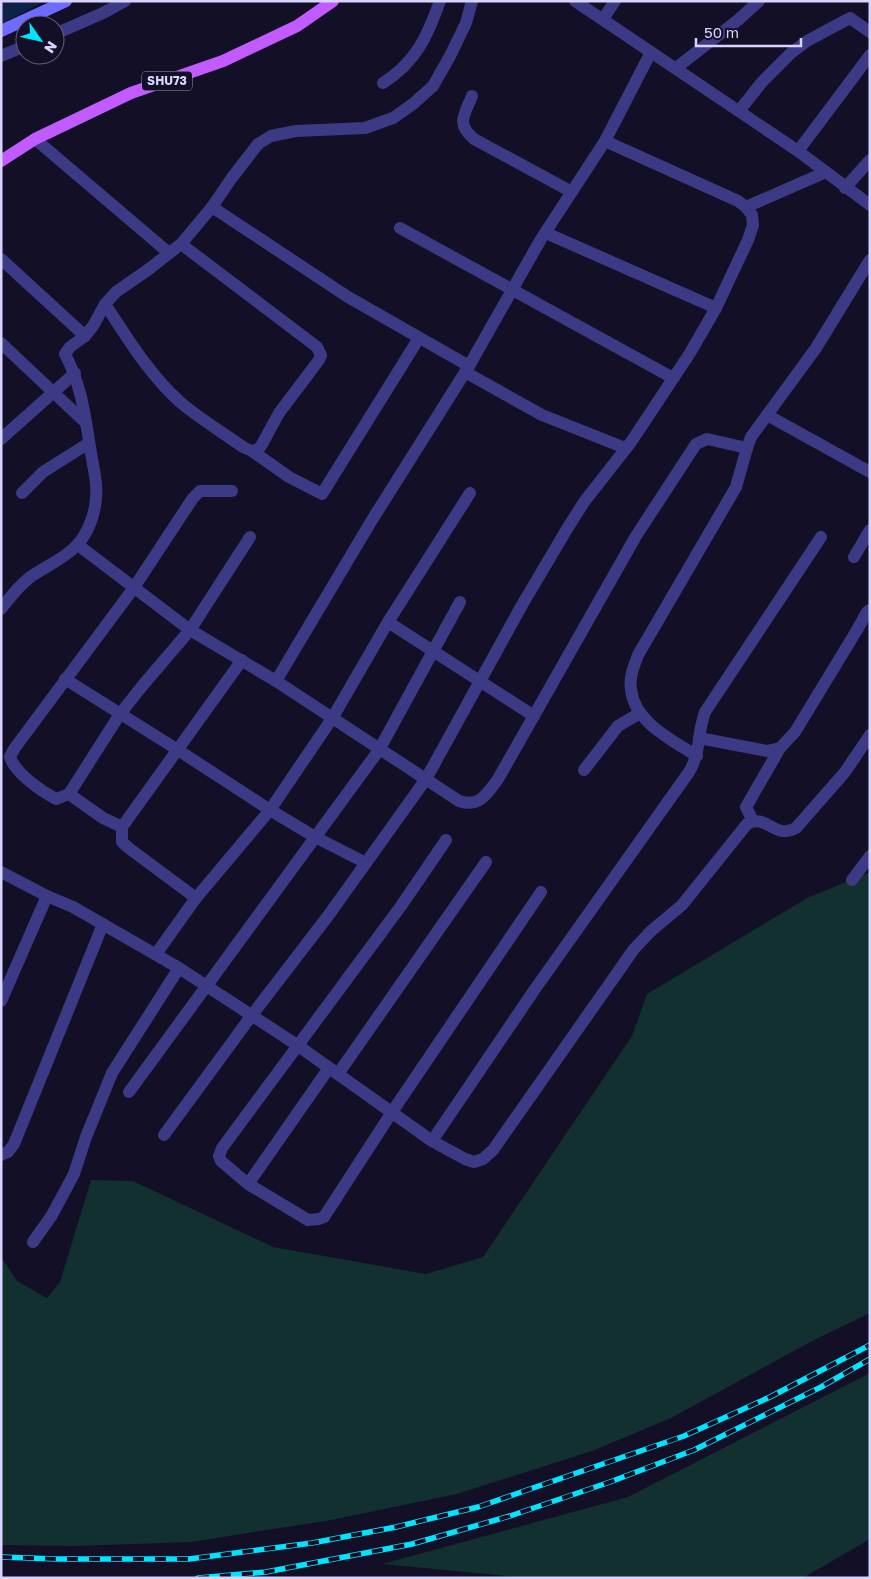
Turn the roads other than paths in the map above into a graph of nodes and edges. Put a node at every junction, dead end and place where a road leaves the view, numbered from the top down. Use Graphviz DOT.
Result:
graph roads {
  1 [pos="66,1"];
  2 [pos="125,1"];
  3 [pos="333,1"];
  4 [pos="440,1"];
  5 [pos="472,1"];
  6 [pos="575,1"];
  7 [pos="615,1"];
  8 [pos="758,1"];
  9 [pos="603,19"];
  10 [pos="65,30"];
  11 [pos="1,32"];
  12 [pos="870,32"];
  13 [pos="15,50"];
  14 [pos="651,52"];
  15 [pos="870,55"];
  16 [pos="1,56"];
  17 [pos="676,68"];
  18 [pos="383,83"];
  19 [pos="472,96"];
  20 [pos="739,111"];
  21 [pos="35,139"];
  22 [pos="605,142"];
  23 [pos="798,151"];
  24 [pos="870,160"];
  25 [pos="1,161"];
  26 [pos="826,172"];
  27 [pos="845,188"];
  28 [pos="572,192"];
  29 [pos="870,205"];
  30 [pos="746,207"];
  31 [pos="212,208"];
  32 [pos="400,228"];
  33 [pos="546,232"];
  34 [pos="181,244"];
  35 [pos="169,252"];
  36 [pos="1,259"];
  37 [pos="870,260"];
  38 [pos="513,289"];
  39 [pos="105,304"];
  40 [pos="716,308"];
  41 [pos="85,336"];
  42 [pos="419,338"];
  43 [pos="1,343"];
  44 [pos="467,369"];
  45 [pos="75,373"];
  46 [pos="674,378"];
  47 [pos="52,392"];
  48 [pos="767,415"];
  49 [pos="86,423"];
  50 [pos="1,439"];
  51 [pos="90,443"];
  52 [pos="625,448"];
  53 [pos="747,448"];
  54 [pos="252,451"];
  55 [pos="870,472"];
  56 [pos="232,491"];
  57 [pos="22,494"];
  58 [pos="470,494"];
  59 [pos="870,530"];
  60 [pos="250,537"];
  61 [pos="821,537"];
  62 [pos="78,545"];
  63 [pos="854,557"];
  64 [pos="134,588"];
  65 [pos="460,602"];
  66 [pos="1,608"];
  67 [pos="870,610"];
  68 [pos="388,622"];
  69 [pos="190,630"];
  70 [pos="434,651"];
  71 [pos="242,660"];
  72 [pos="65,679"];
  73 [pos="276,681"];
  74 [pos="480,681"];
  75 [pos="640,713"];
  76 [pos="120,714"];
  77 [pos="534,716"];
  78 [pos="333,717"];
  79 [pos="870,735"];
  80 [pos="699,738"];
  81 [pos="780,748"];
  82 [pos="178,750"];
  83 [pos="379,750"];
  84 [pos="697,756"];
  85 [pos="584,770"];
  86 [pos="426,779"];
  87 [pos="69,794"];
  88 [pos="270,810"];
  89 [pos="753,821"];
  90 [pos="122,827"];
  91 [pos="315,837"];
  92 [pos="446,840"];
  93 [pos="870,856"];
  94 [pos="486,862"];
  95 [pos="366,863"];
  96 [pos="1,872"];
  97 [pos="852,880"];
  98 [pos="541,892"];
  99 [pos="47,896"];
  100 [pos="196,898"];
  101 [pos="103,924"];
  102 [pos="156,954"];
  103 [pos="179,968"];
  104 [pos="206,985"];
  105 [pos="1,1001"];
  106 [pos="252,1015"];
  107 [pos="297,1045"];
  108 [pos="334,1071"];
  109 [pos="129,1092"];
  110 [pos="392,1112"];
  111 [pos="164,1135"];
  112 [pos="432,1141"];
  113 [pos="1,1155"];
  114 [pos="248,1184"];
  115 [pos="33,1242"];
  1 -- 11 [label="main road"];
  2 -- 10 [label="street"];
  3 -- 21 [label="main road, SHU73"];
  4 -- 18 [label="street"];
  5 -- 31 [label="street"];
  6 -- 9 [label="street"];
  7 -- 9 [label="street"];
  8 -- 17 [label="street"];
  9 -- 14 [label="street"];
  12 -- 20 [label="street"];
  13 -- 16 [label="street"];
  14 -- 17 [label="street"];
  14 -- 22 [label="street"];
  15 -- 23 [label="street"];
  17 -- 20 [label="street"];
  19 -- 28 [label="street"];
  20 -- 23 [label="street"];
  21 -- 25 [label="main road, SHU73"];
  21 -- 35 [label="street"];
  22 -- 28 [label="street"];
  22 -- 30 [label="street"];
  23 -- 26 [label="street"];
  24 -- 27 [label="street"];
  26 -- 27 [label="street"];
  26 -- 30 [label="street"];
  27 -- 29 [label="street"];
  28 -- 33 [label="street"];
  30 -- 40 [label="street"];
  31 -- 34 [label="street"];
  31 -- 42 [label="street"];
  32 -- 38 [label="street"];
  33 -- 38 [label="street"];
  33 -- 40 [label="street"];
  34 -- 35 [label="street"];
  34 -- 54 [label="street"];
  35 -- 39 [label="street"];
  36 -- 41 [label="street"];
  37 -- 48 [label="street"];
  38 -- 44 [label="street"];
  38 -- 46 [label="street"];
  39 -- 41 [label="street"];
  39 -- 54 [label="street"];
  40 -- 46 [label="street"];
  41 -- 45 [label="street"];
  42 -- 44 [label="street"];
  42 -- 54 [label="street"];
  43 -- 47 [label="street"];
  44 -- 52 [label="street"];
  44 -- 73 [label="street"];
  45 -- 47 [label="street"];
  45 -- 49 [label="street"];
  46 -- 52 [label="street"];
  47 -- 49 [label="street"];
  47 -- 50 [label="street"];
  48 -- 53 [label="street"];
  48 -- 55 [label="street"];
  49 -- 51 [label="street"];
  51 -- 57 [label="street"];
  51 -- 62 [label="street"];
  52 -- 74 [label="street"];
  53 -- 75 [label="street"];
  53 -- 77 [label="street"];
  56 -- 64 [label="street"];
  58 -- 68 [label="street"];
  59 -- 63 [label="street"];
  60 -- 69 [label="street"];
  61 -- 80 [label="street"];
  62 -- 64 [label="street"];
  62 -- 66 [label="street"];
  64 -- 69 [label="street"];
  64 -- 72 [label="street"];
  65 -- 70 [label="street"];
  67 -- 81 [label="street"];
  68 -- 70 [label="street"];
  68 -- 78 [label="street"];
  69 -- 71 [label="street"];
  69 -- 76 [label="street"];
  70 -- 74 [label="street"];
  70 -- 83 [label="street"];
  71 -- 73 [label="street"];
  71 -- 82 [label="street"];
  72 -- 76 [label="street"];
  72 -- 87 [label="street"];
  73 -- 78 [label="street"];
  74 -- 77 [label="street"];
  74 -- 86 [label="street"];
  75 -- 84 [label="street"];
  75 -- 85 [label="street"];
  76 -- 82 [label="street"];
  76 -- 87 [label="street"];
  77 -- 86 [label="street"];
  78 -- 83 [label="street"];
  78 -- 88 [label="street"];
  79 -- 89 [label="street"];
  80 -- 81 [label="street"];
  80 -- 84 [label="street"];
  81 -- 89 [label="street"];
  82 -- 88 [label="street"];
  82 -- 90 [label="street"];
  83 -- 86 [label="street"];
  83 -- 91 [label="street"];
  84 -- 112 [label="street"];
  86 -- 95 [label="street"];
  87 -- 90 [label="street"];
  88 -- 91 [label="street"];
  88 -- 100 [label="street"];
  89 -- 112 [label="street"];
  90 -- 100 [label="street"];
  91 -- 95 [label="street"];
  91 -- 104 [label="street"];
  92 -- 107 [label="street"];
  93 -- 97 [label="street"];
  94 -- 108 [label="street"];
  95 -- 106 [label="street"];
  96 -- 99 [label="street"];
  98 -- 110 [label="street"];
  99 -- 101 [label="street"];
  99 -- 105 [label="street"];
  100 -- 102 [label="street"];
  101 -- 102 [label="street"];
  101 -- 113 [label="street"];
  102 -- 103 [label="street"];
  103 -- 104 [label="street"];
  103 -- 115 [label="street"];
  104 -- 106 [label="street"];
  104 -- 109 [label="street"];
  106 -- 107 [label="street"];
  106 -- 111 [label="street"];
  107 -- 108 [label="street"];
  107 -- 114 [label="street"];
  108 -- 110 [label="street"];
  108 -- 114 [label="street"];
  110 -- 112 [label="street"];
  110 -- 114 [label="street"];
}
